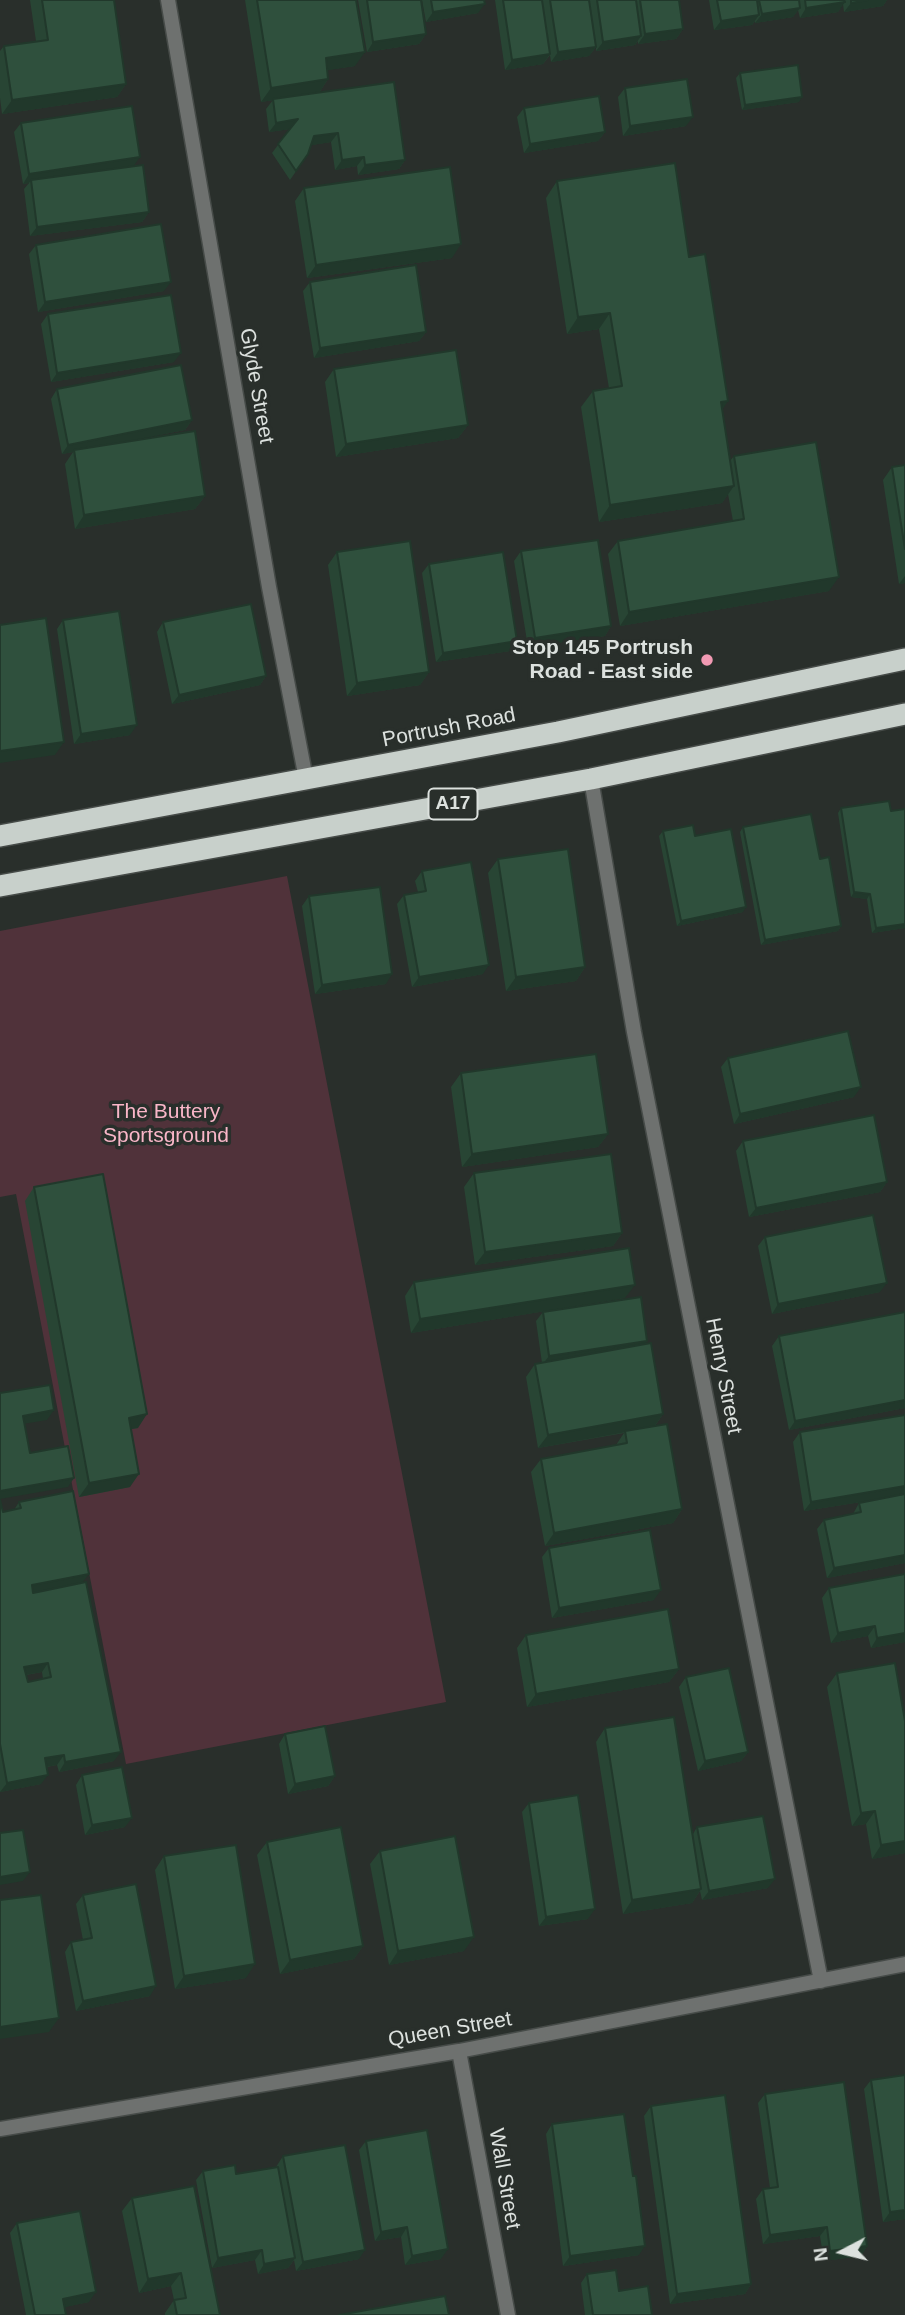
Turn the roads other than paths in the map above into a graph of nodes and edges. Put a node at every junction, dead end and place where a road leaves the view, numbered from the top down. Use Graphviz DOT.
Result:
graph roads {
  1 [pos="168,0"];
  2 [pos="905,659"];
  3 [pos="905,714"];
  4 [pos="306,779"];
  5 [pos="591,779"];
  6 [pos="0,836"];
  7 [pos="0,886"];
  8 [pos="905,1964"];
  9 [pos="821,1981"];
  10 [pos="459,2051"];
  11 [pos="0,2129"];
  12 [pos="508,2315"];
  1 -- 4 [label="street, Glyde Street"];
  2 -- 4 [label="highway, Portrush Road"];
  3 -- 5 [label="highway, A17"];
  4 -- 6 [label="highway, Portrush Road"];
  5 -- 7 [label="highway, A17"];
  5 -- 9 [label="street, Henry Street"];
  8 -- 9 [label="street, Queen Street"];
  9 -- 10 [label="street, Queen Street"];
  10 -- 11 [label="street, Queen Street"];
  10 -- 12 [label="street, Wall Street"];
}
